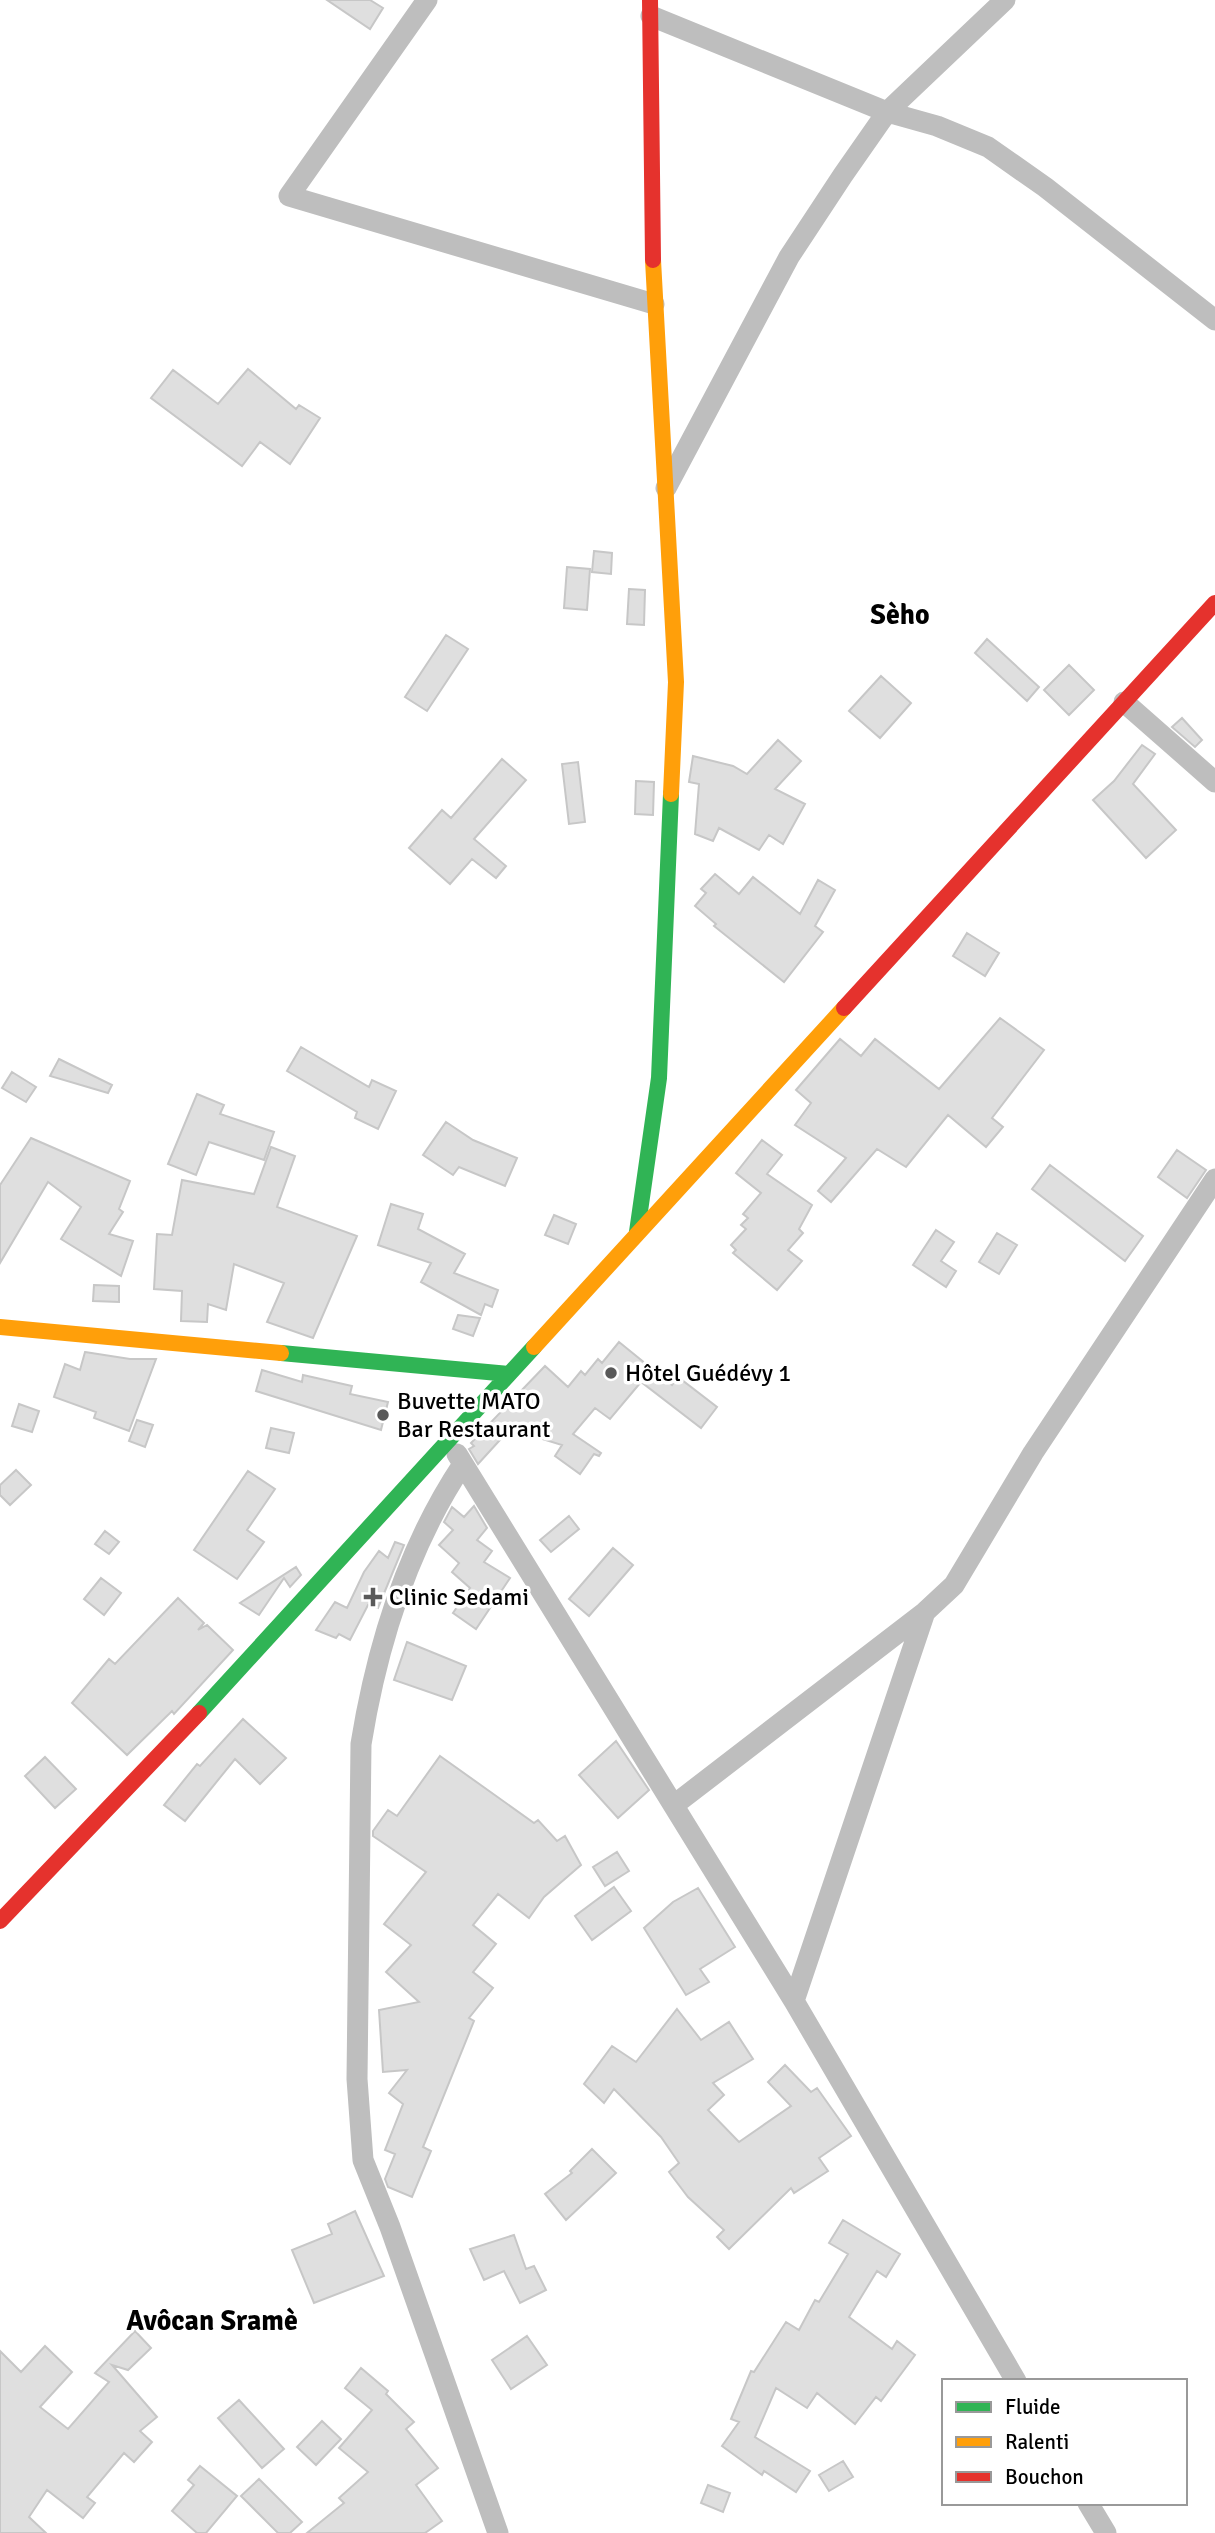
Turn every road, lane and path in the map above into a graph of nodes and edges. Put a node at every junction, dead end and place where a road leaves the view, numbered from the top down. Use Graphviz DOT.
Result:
graph roads {
  1 [pos="427,0"];
  2 [pos="1004,0"];
  3 [pos="650,8"];
  4 [pos="887,112"];
  5 [pos="654,304"];
  6 [pos="1215,320"];
  7 [pos="666,488"];
  8 [pos="1215,603"];
  9 [pos="1124,702"];
  10 [pos="1215,782"];
  11 [pos="1215,1179"];
  12 [pos="637,1232"];
  13 [pos="0,1327"];
  14 [pos="509,1374"];
  15 [pos="448,1440"];
  16 [pos="463,1464"];
  17 [pos="925,1612"];
  18 [pos="674,1805"];
  19 [pos="0,1921"];
  20 [pos="794,2001"];
  21 [pos="1015,2379"];
  22 [pos="1089,2505"];
  23 [pos="498,2533"];
  24 [pos="1106,2533"];
  1 -- 5 [label="street"];
  2 -- 4 [label="street"];
  3 -- 4 [label="street"];
  3 -- 5 [label="main road"];
  4 -- 6 [label="street"];
  4 -- 7 [label="street"];
  5 -- 7 [label="main road"];
  7 -- 12 [label="main road"];
  8 -- 9 [label="main road"];
  9 -- 10 [label="street"];
  9 -- 12 [label="main road"];
  11 -- 17 [label="street"];
  12 -- 14 [label="main road"];
  13 -- 14 [label="main road"];
  14 -- 15 [label="main road"];
  15 -- 16 [label="street"];
  15 -- 19 [label="main road"];
  16 -- 18 [label="street"];
  16 -- 23 [label="street"];
  17 -- 18 [label="street"];
  17 -- 20 [label="street"];
  18 -- 20 [label="street"];
  20 -- 21 [label="street"];
  22 -- 24 [label="street"];
}
